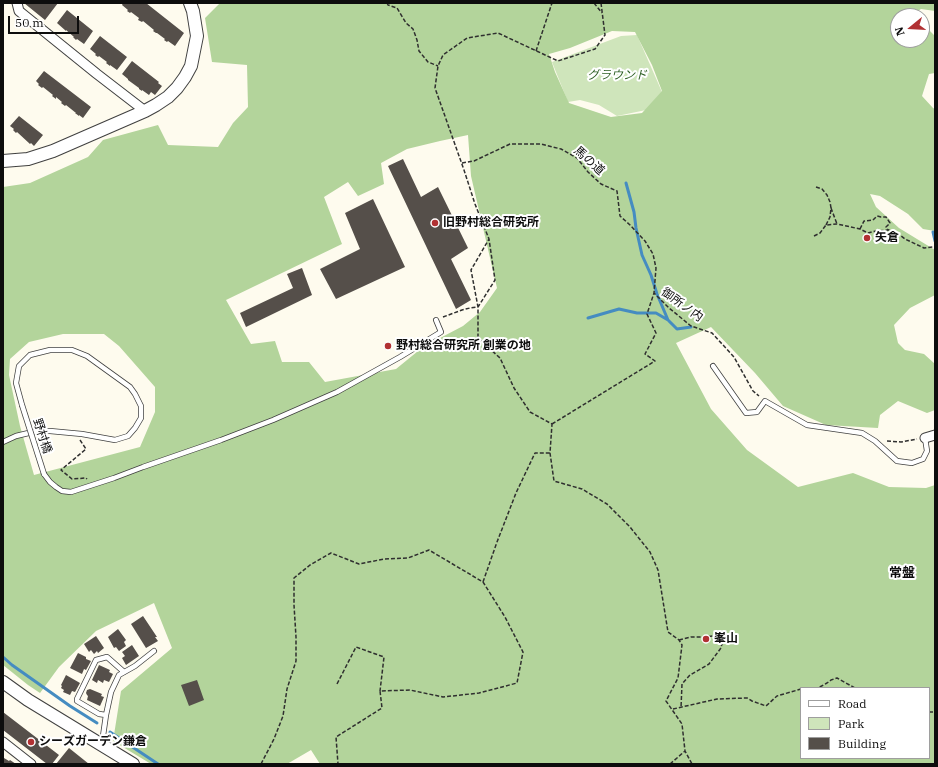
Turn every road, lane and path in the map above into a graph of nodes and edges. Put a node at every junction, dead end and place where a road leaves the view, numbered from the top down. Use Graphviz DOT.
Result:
graph roads {
  1 [pos="17,3"];
  2 [pos="190,3"];
  3 [pos="387,3"];
  4 [pos="552,3"];
  5 [pos="594,3"];
  6 [pos="601,3"];
  7 [pos="603,14"];
  8 [pos="536,51"];
  9 [pos="438,66"];
  10 [pos="145,111"];
  11 [pos="3,161"];
  12 [pos="462,163"];
  13 [pos="816,187"];
  14 [pos="831,208"];
  15 [pos="837,224"];
  16 [pos="826,225"];
  17 [pos="860,229"];
  18 [pos="889,230"];
  19 [pos="814,236"];
  20 [pos="489,239"];
  21 [pos="935,248"];
  22 [pos="654,293"];
  23 [pos="478,307"];
  24 [pos="436,320"];
  25 [pos="713,366"];
  26 [pos="766,401"];
  27 [pos="552,424"];
  28 [pos="77,433"];
  29 [pos="935,435"];
  30 [pos="925,438"];
  31 [pos="3,442"];
  32 [pos="875,442"];
  33 [pos="550,453"];
  34 [pos="92,485"];
  35 [pos="483,582"];
  36 [pos="678,640"];
  37 [pos="154,651"];
  38 [pos="124,672"];
  39 [pos="3,683"];
  40 [pos="337,684"];
  41 [pos="820,687"];
  42 [pos="853,687"];
  43 [pos="800,689"];
  44 [pos="380,691"];
  45 [pos="681,708"];
  46 [pos="673,710"];
  47 [pos="106,714"];
  48 [pos="3,742"];
  49 [pos="102,745"];
  50 [pos="685,752"];
  51 [pos="31,764"];
  52 [pos="133,764"];
  53 [pos="261,764"];
  54 [pos="338,764"];
  55 [pos="670,764"];
  56 [pos="692,764"];
  1 -- 10 [label="street"];
  2 -- 10 [label="street"];
  3 -- 9 [label="path"];
  4 -- 8 [label="path"];
  5 -- 7 [label="path"];
  6 -- 7 [label="path"];
  7 -- 8 [label="path"];
  8 -- 9 [label="path"];
  9 -- 12 [label="path"];
  10 -- 11 [label="street"];
  12 -- 20 [label="path"];
  12 -- 22 [label="path, 馬の道"];
  13 -- 14 [label="path"];
  14 -- 15 [label="path"];
  14 -- 16 [label="path"];
  15 -- 16 [label="path"];
  15 -- 17 [label="path"];
  16 -- 19 [label="path"];
  17 -- 18 [label="path"];
  17 -- 18 [label="path"];
  18 -- 21 [label="path"];
  20 -- 23 [label="path"];
  20 -- 23 [label="path"];
  22 -- 26 [label="path, 御所ノ内"];
  22 -- 27 [label="path, 御所ノ内"];
  23 -- 24 [label="path"];
  23 -- 27 [label="path"];
  24 -- 34 [label="lane"];
  25 -- 26 [label="lane"];
  26 -- 32 [label="lane"];
  27 -- 33 [label="path"];
  28 -- 31 [label="lane, 野村橋"];
  28 -- 34 [label="path"];
  28 -- 34 [label="lane, 野村橋, bridge"];
  29 -- 30 [label="street"];
  30 -- 32 [label="path"];
  30 -- 32 [label="lane"];
  33 -- 35 [label="path"];
  33 -- 36 [label="path"];
  35 -- 44 [label="path"];
  35 -- 53 [label="path"];
  36 -- 45 [label="path"];
  36 -- 46 [label="path"];
  37 -- 38 [label="lane"];
  38 -- 47 [label="lane"];
  38 -- 47 [label="lane"];
  39 -- 49 [label="street"];
  40 -- 44 [label="path"];
  41 -- 42 [label="path"];
  43 -- 45 [label="path"];
  44 -- 54 [label="path"];
  45 -- 46 [label="path"];
  46 -- 50 [label="path"];
  47 -- 49 [label="lane"];
  48 -- 51 [label="street"];
  49 -- 52 [label="street"];
  50 -- 55 [label="path"];
  50 -- 56 [label="path"];
}
